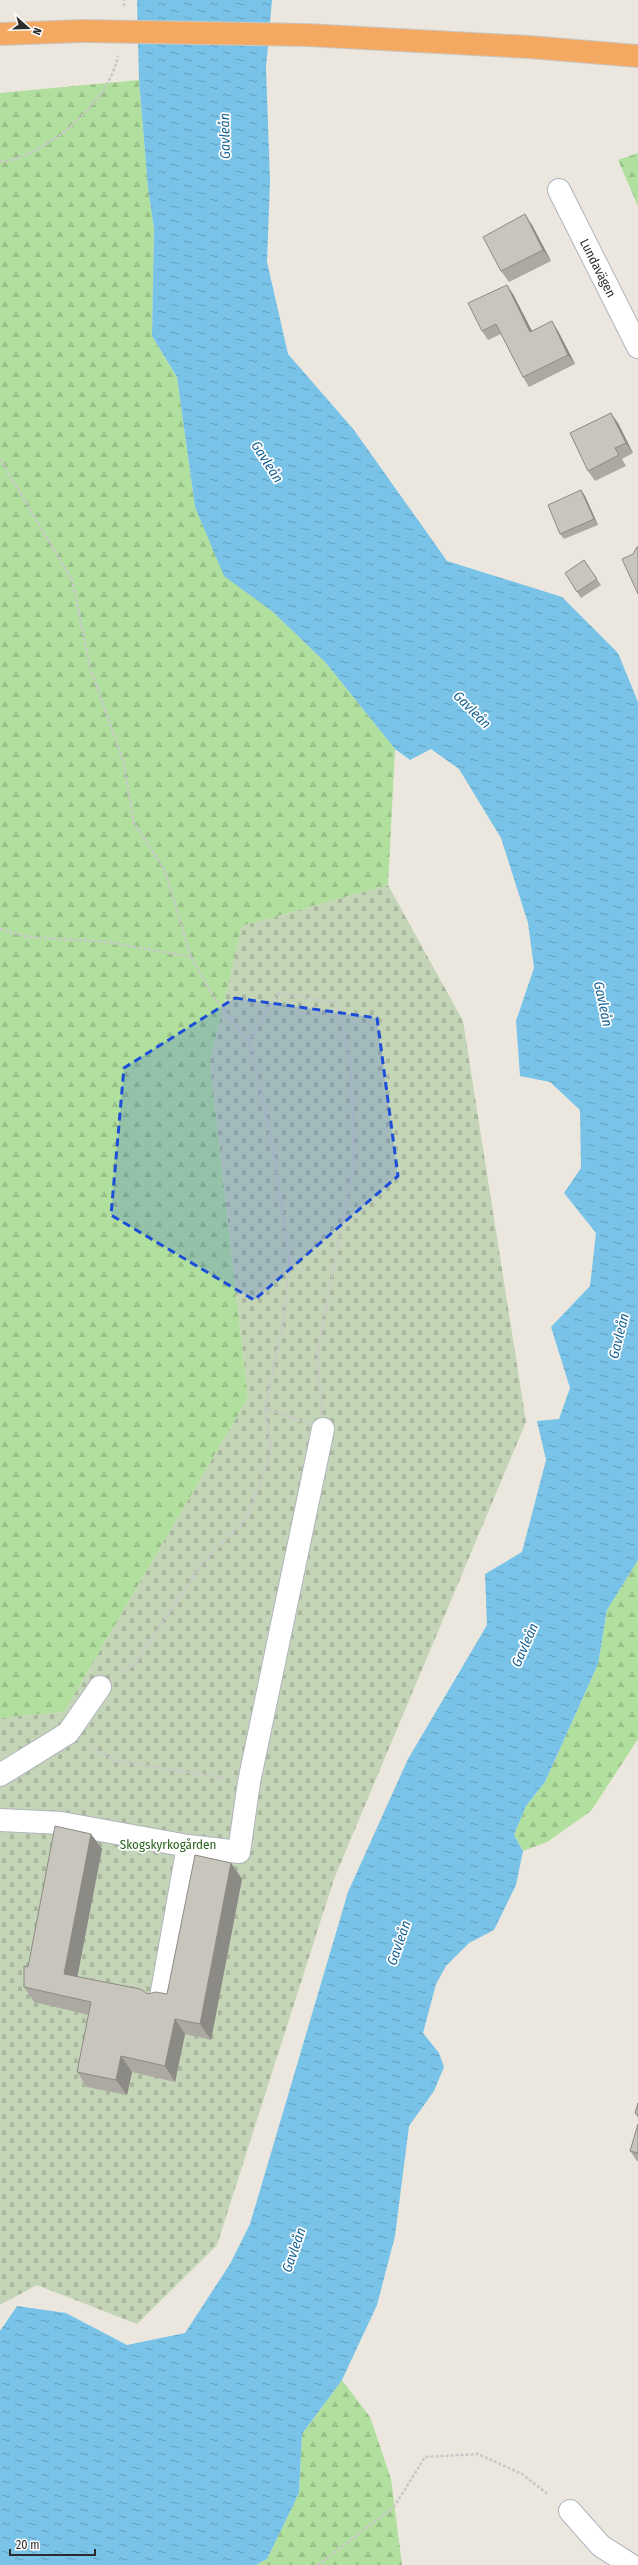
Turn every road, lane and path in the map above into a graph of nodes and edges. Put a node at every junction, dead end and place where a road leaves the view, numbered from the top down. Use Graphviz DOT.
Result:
graph roads {
  1 [pos="124,0"];
  2 [pos="123,14"];
  3 [pos="0,34"];
  4 [pos="120,48"];
  5 [pos="638,56"];
  6 [pos="0,162"];
  7 [pos="559,190"];
  8 [pos="638,347"];
  9 [pos="0,459"];
  10 [pos="0,930"];
  11 [pos="191,957"];
  12 [pos="248,1041"];
  13 [pos="265,1408"];
  14 [pos="323,1429"];
  15 [pos="100,1687"];
  16 [pos="68,1733"];
  17 [pos="0,1774"];
  18 [pos="249,1782"];
  19 [pos="0,1820"];
  20 [pos="188,1846"];
  21 [pos="161,1997"];
  22 [pos="570,2512"];
  23 [pos="318,2565"];
  24 [pos="631,2565"];
  1 -- 2 [label="path"];
  3 -- 5 [label="highway, bridge"];
  4 -- 6 [label="path"];
  7 -- 8 [label="street, Lundavägen"];
  9 -- 11 [label="path"];
  10 -- 11 [label="path"];
  11 -- 12 [label="path"];
  12 -- 13 [label="path"];
  12 -- 14 [label="path"];
  13 -- 14 [label="path"];
  13 -- 15 [label="path"];
  14 -- 18 [label="street"];
  15 -- 16 [label="street"];
  16 -- 17 [label="street"];
  16 -- 18 [label="path"];
  18 -- 20 [label="street"];
  19 -- 20 [label="street"];
  20 -- 21 [label="street"];
  22 -- 23 [label="path"];
  22 -- 24 [label="street"];
}
